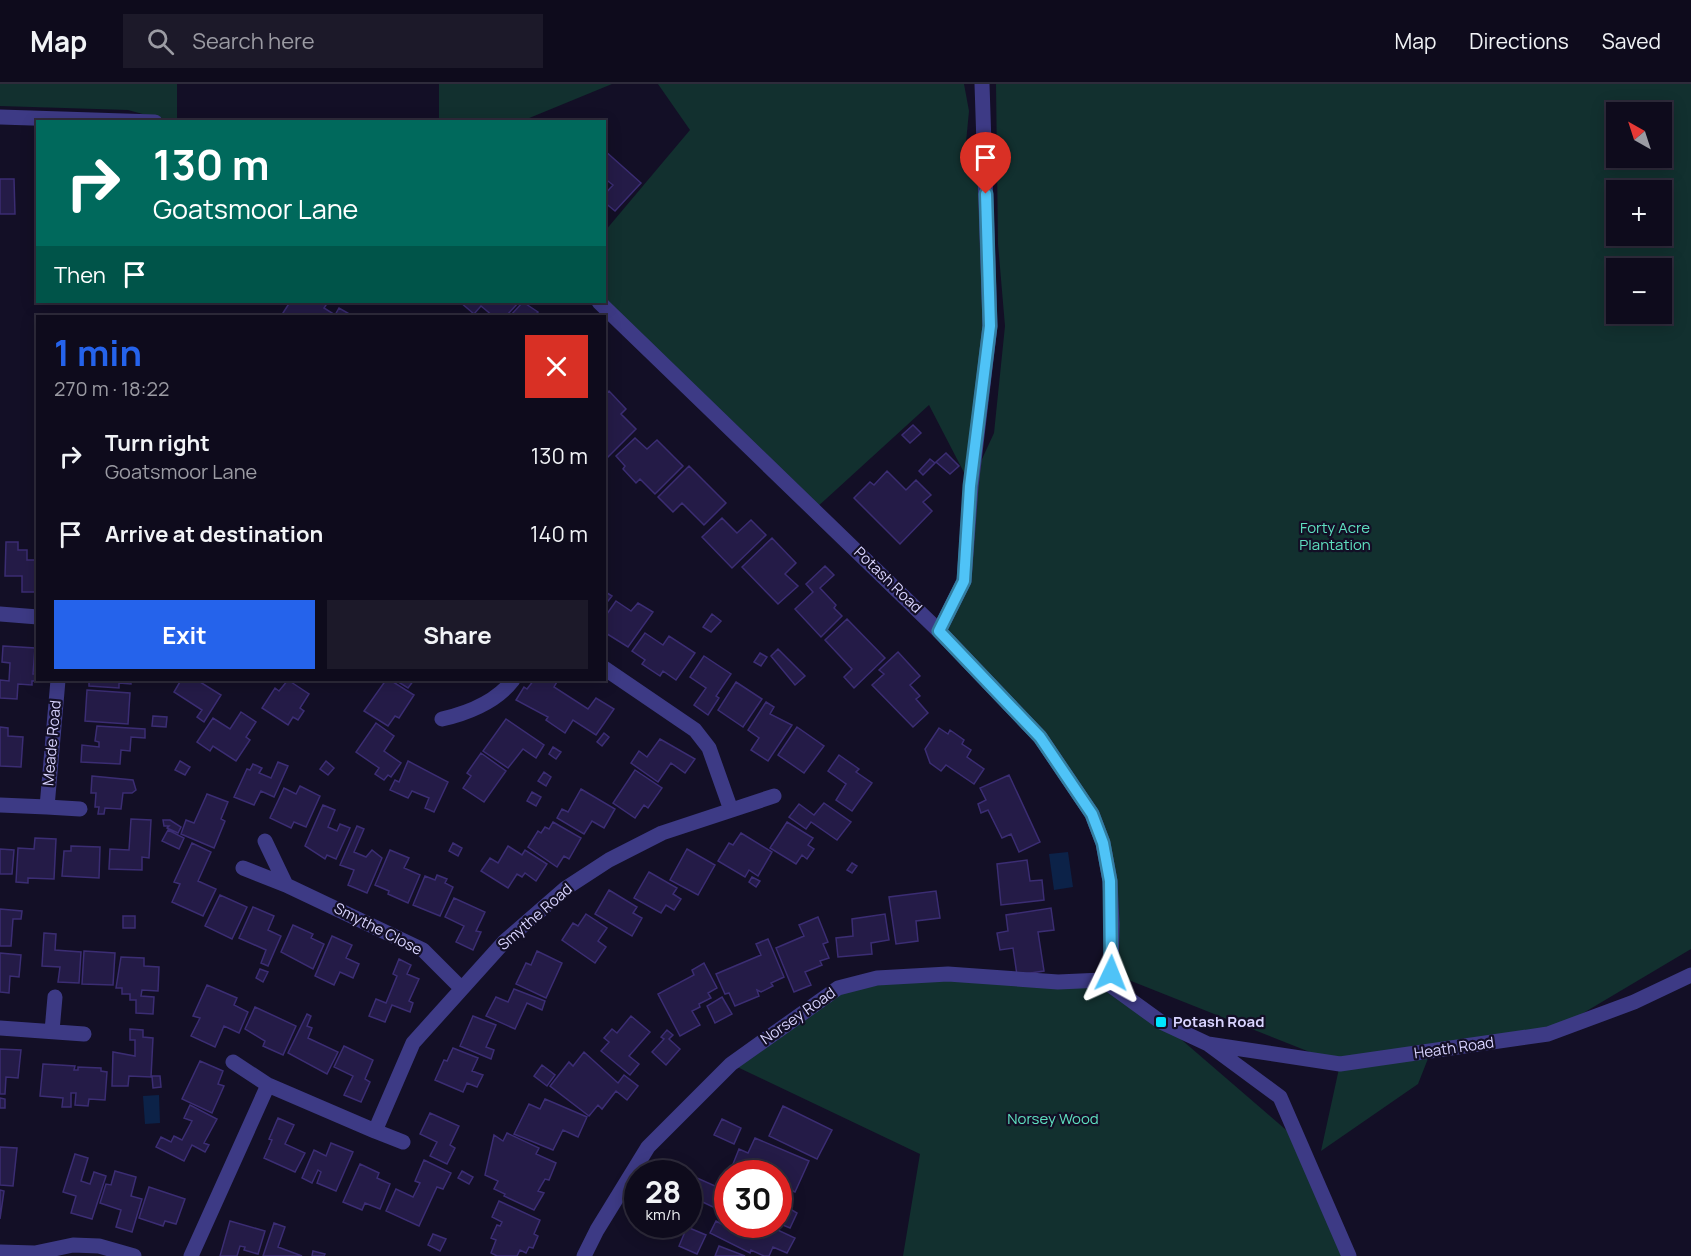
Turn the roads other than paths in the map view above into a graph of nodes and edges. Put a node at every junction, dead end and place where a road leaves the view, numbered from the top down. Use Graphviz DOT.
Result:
graph roads {
  1 [pos="982,84"];
  2 [pos="0,117"];
  3 [pos="93,120"];
  4 [pos="600,303"];
  5 [pos="0,614"];
  6 [pos="36,617"];
  7 [pos="939,631"];
  8 [pos="606,669"];
  9 [pos="58,681"];
  10 [pos="512,681"];
  11 [pos="442,719"];
  12 [pos="774,796"];
  13 [pos="0,805"];
  14 [pos="47,807"];
  15 [pos="80,809"];
  16 [pos="731,810"];
  17 [pos="265,841"];
  18 [pos="243,868"];
  19 [pos="286,885"];
  20 [pos="1691,975"];
  21 [pos="1107,976"];
  22 [pos="461,988"];
  23 [pos="55,997"];
  24 [pos="0,1028"];
  25 [pos="52,1031"];
  26 [pos="84,1034"];
  27 [pos="1208,1044"];
  28 [pos="233,1062"];
  29 [pos="267,1085"];
  30 [pos="375,1131"];
  31 [pos="403,1142"];
  32 [pos="0,1252"];
  33 [pos="134,1256"];
  34 [pos="191,1256"];
  35 [pos="584,1256"];
  36 [pos="1349,1256"];
  1 -- 7 [label="street"];
  2 -- 3 [label="street"];
  4 -- 7 [label="street, Potash Road"];
  5 -- 6 [label="street"];
  7 -- 21 [label="street, Potash Road"];
  8 -- 16 [label="street"];
  9 -- 14 [label="street, Meade Road"];
  10 -- 11 [label="street"];
  12 -- 16 [label="street, Smythe Road"];
  13 -- 14 [label="street, Meade Road"];
  14 -- 15 [label="street, Meade Road"];
  16 -- 22 [label="street, Smythe Road"];
  17 -- 19 [label="street"];
  18 -- 19 [label="street, Smythe Close"];
  19 -- 22 [label="street, Smythe Close"];
  20 -- 27 [label="street, Heath Road"];
  21 -- 27 [label="street"];
  21 -- 35 [label="street, Norsey Road"];
  22 -- 30 [label="street, Smythe Road"];
  23 -- 25 [label="street"];
  24 -- 25 [label="street"];
  25 -- 26 [label="street"];
  27 -- 36 [label="street"];
  28 -- 29 [label="street"];
  29 -- 30 [label="street"];
  29 -- 34 [label="street"];
  30 -- 31 [label="street"];
  32 -- 33 [label="street"];
}
